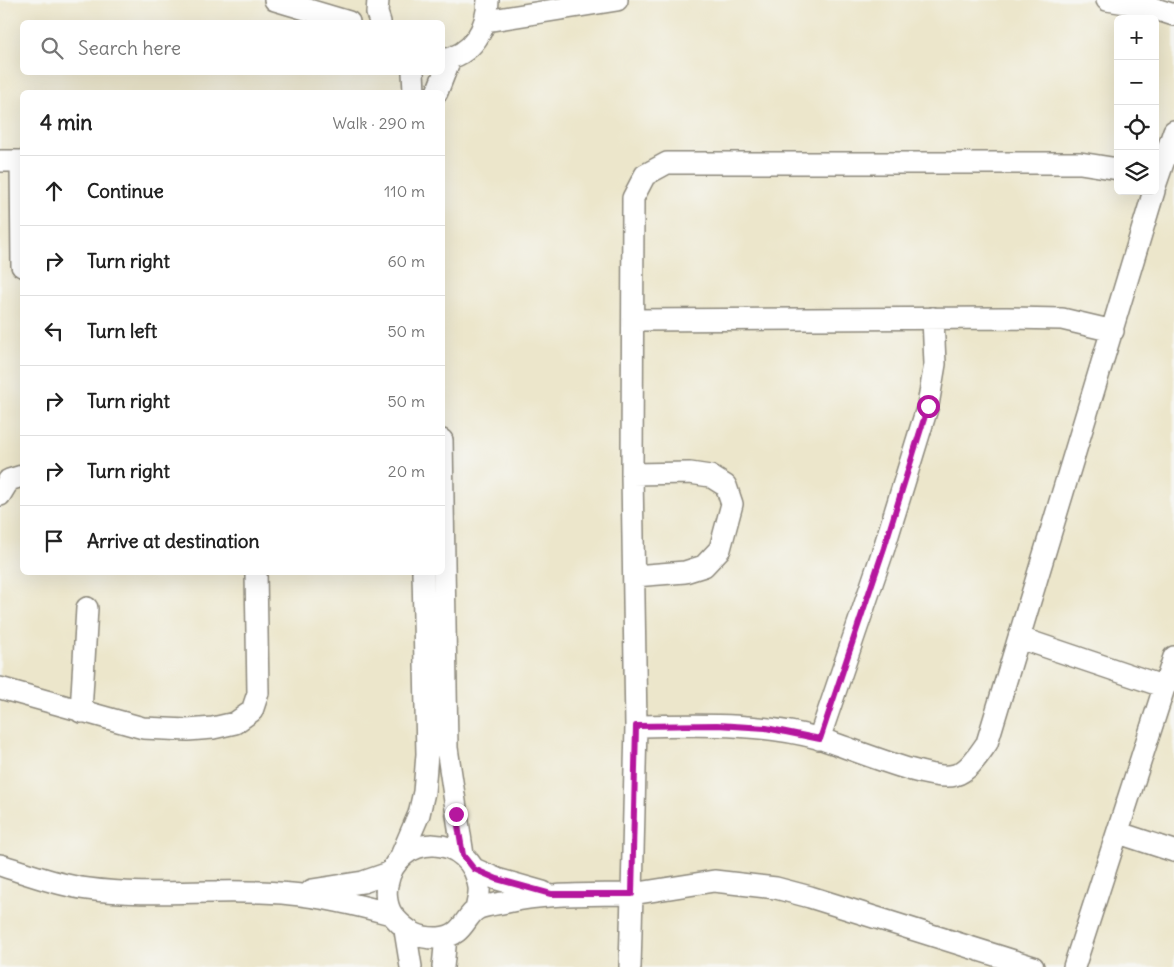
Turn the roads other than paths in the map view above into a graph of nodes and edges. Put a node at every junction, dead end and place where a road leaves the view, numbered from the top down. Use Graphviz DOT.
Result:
graph roads {
  1 [pos="275,0"];
  2 [pos="378,0"];
  3 [pos="488,0"];
  4 [pos="616,0"];
  5 [pos="1107,0"];
  6 [pos="1174,15"];
  7 [pos="342,20"];
  8 [pos="379,20"];
  9 [pos="486,21"];
  10 [pos="446,60"];
  11 [pos="413,75"];
  12 [pos="442,75"];
  13 [pos="414,90"];
  14 [pos="438,90"];
  15 [pos="1174,131"];
  16 [pos="14,161"];
  17 [pos="1114,168"];
  18 [pos="1159,174"];
  19 [pos="1152,195"];
  20 [pos="20,240"];
  21 [pos="933,318"];
  22 [pos="633,320"];
  23 [pos="1112,331"];
  24 [pos="632,474"];
  25 [pos="20,477"];
  26 [pos="0,495"];
  27 [pos="256,575"];
  28 [pos="423,575"];
  29 [pos="444,575"];
  30 [pos="634,576"];
  31 [pos="87,608"];
  32 [pos="1020,638"];
  33 [pos="1174,658"];
  34 [pos="0,688"];
  35 [pos="1165,688"];
  36 [pos="82,712"];
  37 [pos="636,726"];
  38 [pos="820,739"];
  39 [pos="1118,833"];
  40 [pos="1174,851"];
  41 [pos="469,862"];
  42 [pos="395,864"];
  43 [pos="0,865"];
  44 [pos="289,893"];
  45 [pos="551,894"];
  46 [pos="632,894"];
  47 [pos="476,910"];
  48 [pos="398,922"];
  49 [pos="446,937"];
  50 [pos="411,967"];
  51 [pos="444,967"];
  52 [pos="630,967"];
  53 [pos="1033,967"];
  54 [pos="1074,967"];
  1 -- 7 [label="street"];
  2 -- 8 [label="street"];
  3 -- 9 [label="street"];
  4 -- 9 [label="street"];
  5 -- 6 [label="street"];
  9 -- 10 [label="street"];
  11 -- 13 [label="street"];
  12 -- 14 [label="street"];
  15 -- 18 [label="street"];
  16 -- 20 [label="street"];
  17 -- 22 [label="street"];
  19 -- 23 [label="street"];
  21 -- 22 [label="street"];
  21 -- 23 [label="street"];
  21 -- 38 [label="street"];
  22 -- 24 [label="street"];
  23 -- 32 [label="street"];
  24 -- 30 [label="street"];
  24 -- 30 [label="street"];
  25 -- 26 [label="street"];
  27 -- 36 [label="street"];
  28 -- 42 [label="street"];
  29 -- 41 [label="street"];
  30 -- 37 [label="street"];
  31 -- 36 [label="street"];
  32 -- 35 [label="street"];
  32 -- 38 [label="street"];
  33 -- 35 [label="street"];
  34 -- 36 [label="street"];
  35 -- 39 [label="street"];
  37 -- 38 [label="street"];
  37 -- 46 [label="street"];
  39 -- 40 [label="street"];
  39 -- 54 [label="street"];
  41 -- 42 [label="street"];
  41 -- 45 [label="street"];
  41 -- 47 [label="street"];
  42 -- 44 [label="street"];
  42 -- 48 [label="street"];
  43 -- 44 [label="street"];
  44 -- 48 [label="street"];
  45 -- 46 [label="street"];
  45 -- 47 [label="street"];
  46 -- 52 [label="street"];
  46 -- 53 [label="street"];
  47 -- 49 [label="street"];
  48 -- 49 [label="street"];
  48 -- 50 [label="street"];
  49 -- 51 [label="street"];
}
